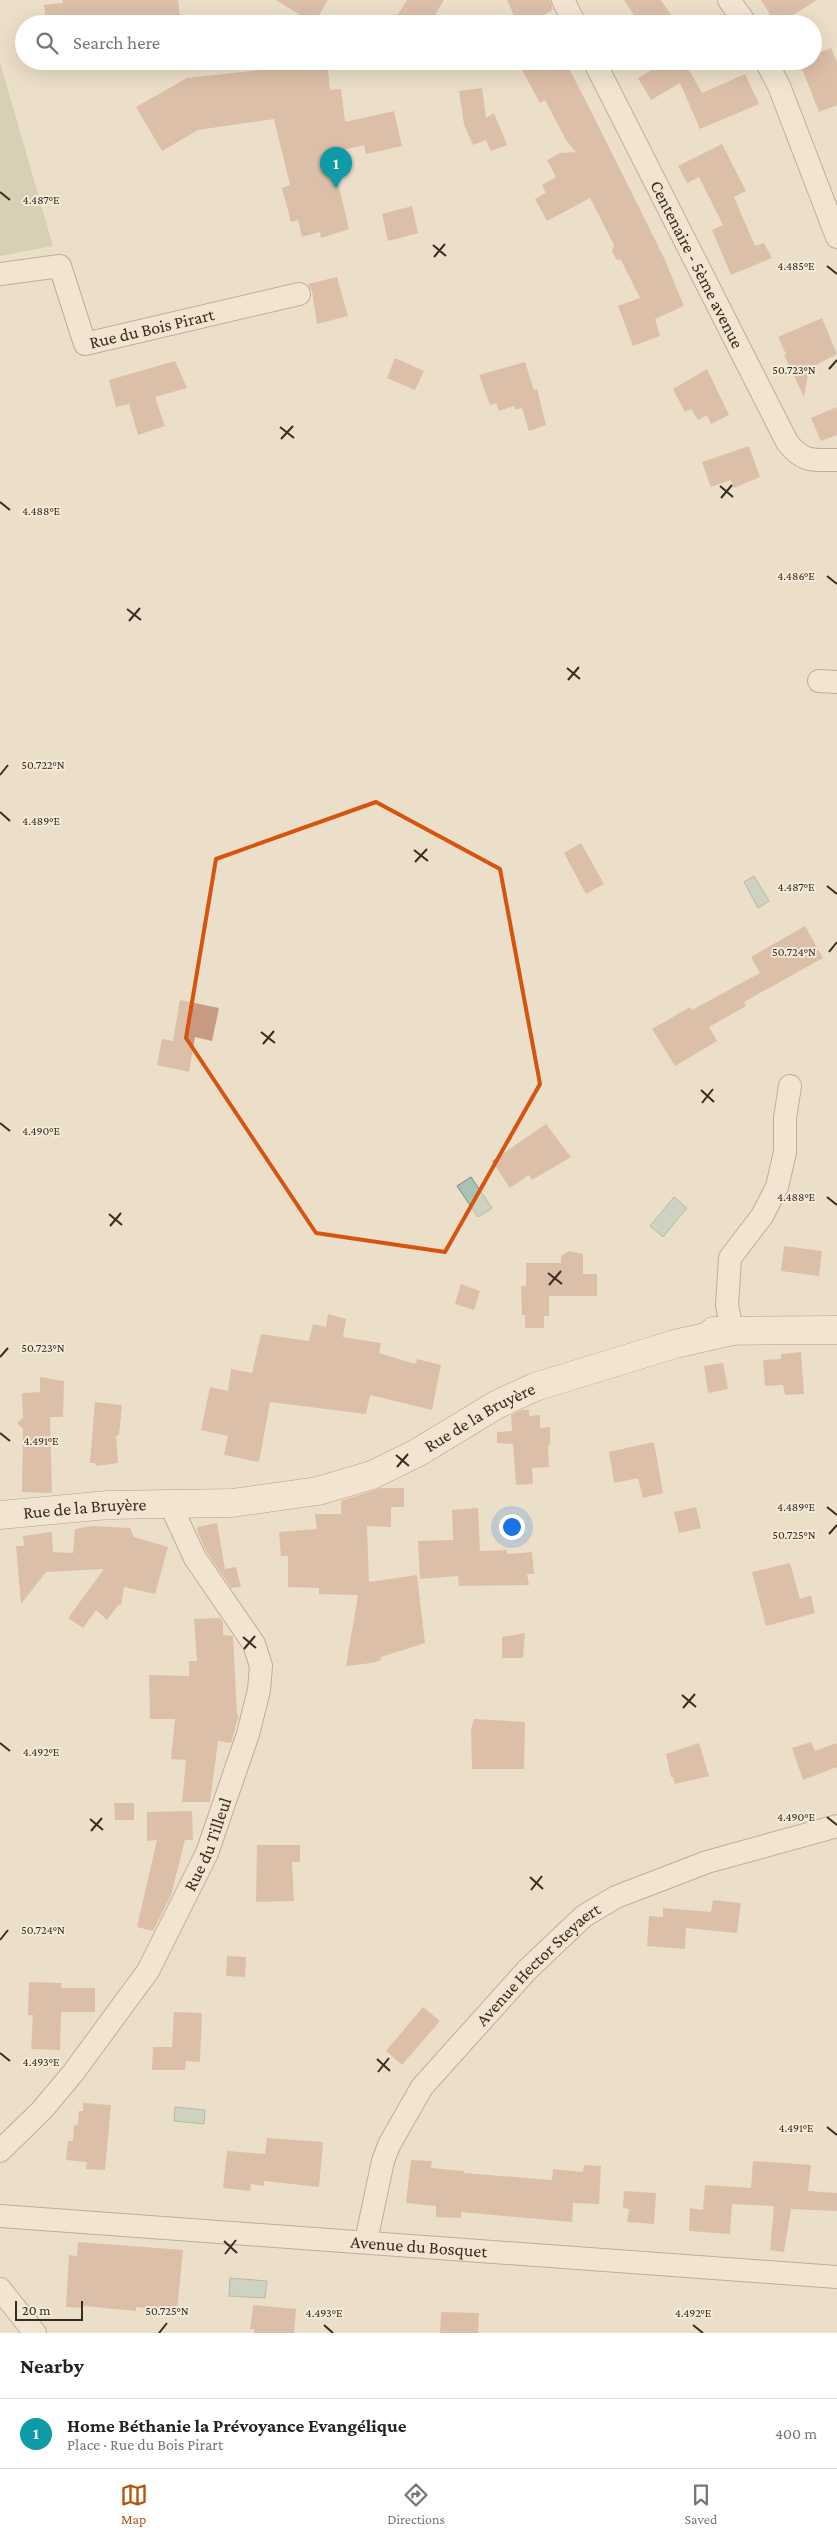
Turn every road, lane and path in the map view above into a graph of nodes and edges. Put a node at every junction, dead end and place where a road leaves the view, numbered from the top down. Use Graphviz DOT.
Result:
graph roads {
  1 [pos="563,0"];
  2 [pos="729,0"];
  3 [pos="570,15"];
  4 [pos="740,15"];
  5 [pos="599,70"];
  6 [pos="771,70"];
  7 [pos="837,237"];
  8 [pos="0,274"];
  9 [pos="299,294"];
  10 [pos="837,460"];
  11 [pos="790,1086"];
  12 [pos="732,1330"];
  13 [pos="837,1330"];
  14 [pos="170,1504"];
  15 [pos="0,1515"];
  16 [pos="837,1826"];
  17 [pos="0,2151"];
  18 [pos="0,2216"];
  19 [pos="366,2241"];
  20 [pos="837,2277"];
  21 [pos="0,2289"];
  22 [pos="35,2333"];
  1 -- 3 [label="street"];
  2 -- 4 [label="street"];
  5 -- 10 [label="street, Centenaire - 5ème avenue"];
  6 -- 7 [label="street"];
  8 -- 9 [label="street, Rue du Bois Pirart"];
  11 -- 12 [label="street"];
  12 -- 13 [label="main road, Rue de la Bruyère"];
  12 -- 14 [label="main road, Rue de la Bruyère"];
  14 -- 15 [label="main road, Rue de la Bruyère"];
  14 -- 17 [label="street, Rue du Tilleul"];
  16 -- 19 [label="street, Avenue Hector Steyaert"];
  18 -- 19 [label="street, Avenue du Bosquet"];
  19 -- 20 [label="street, Avenue du Bosquet"];
  21 -- 22 [label="street"];
}
